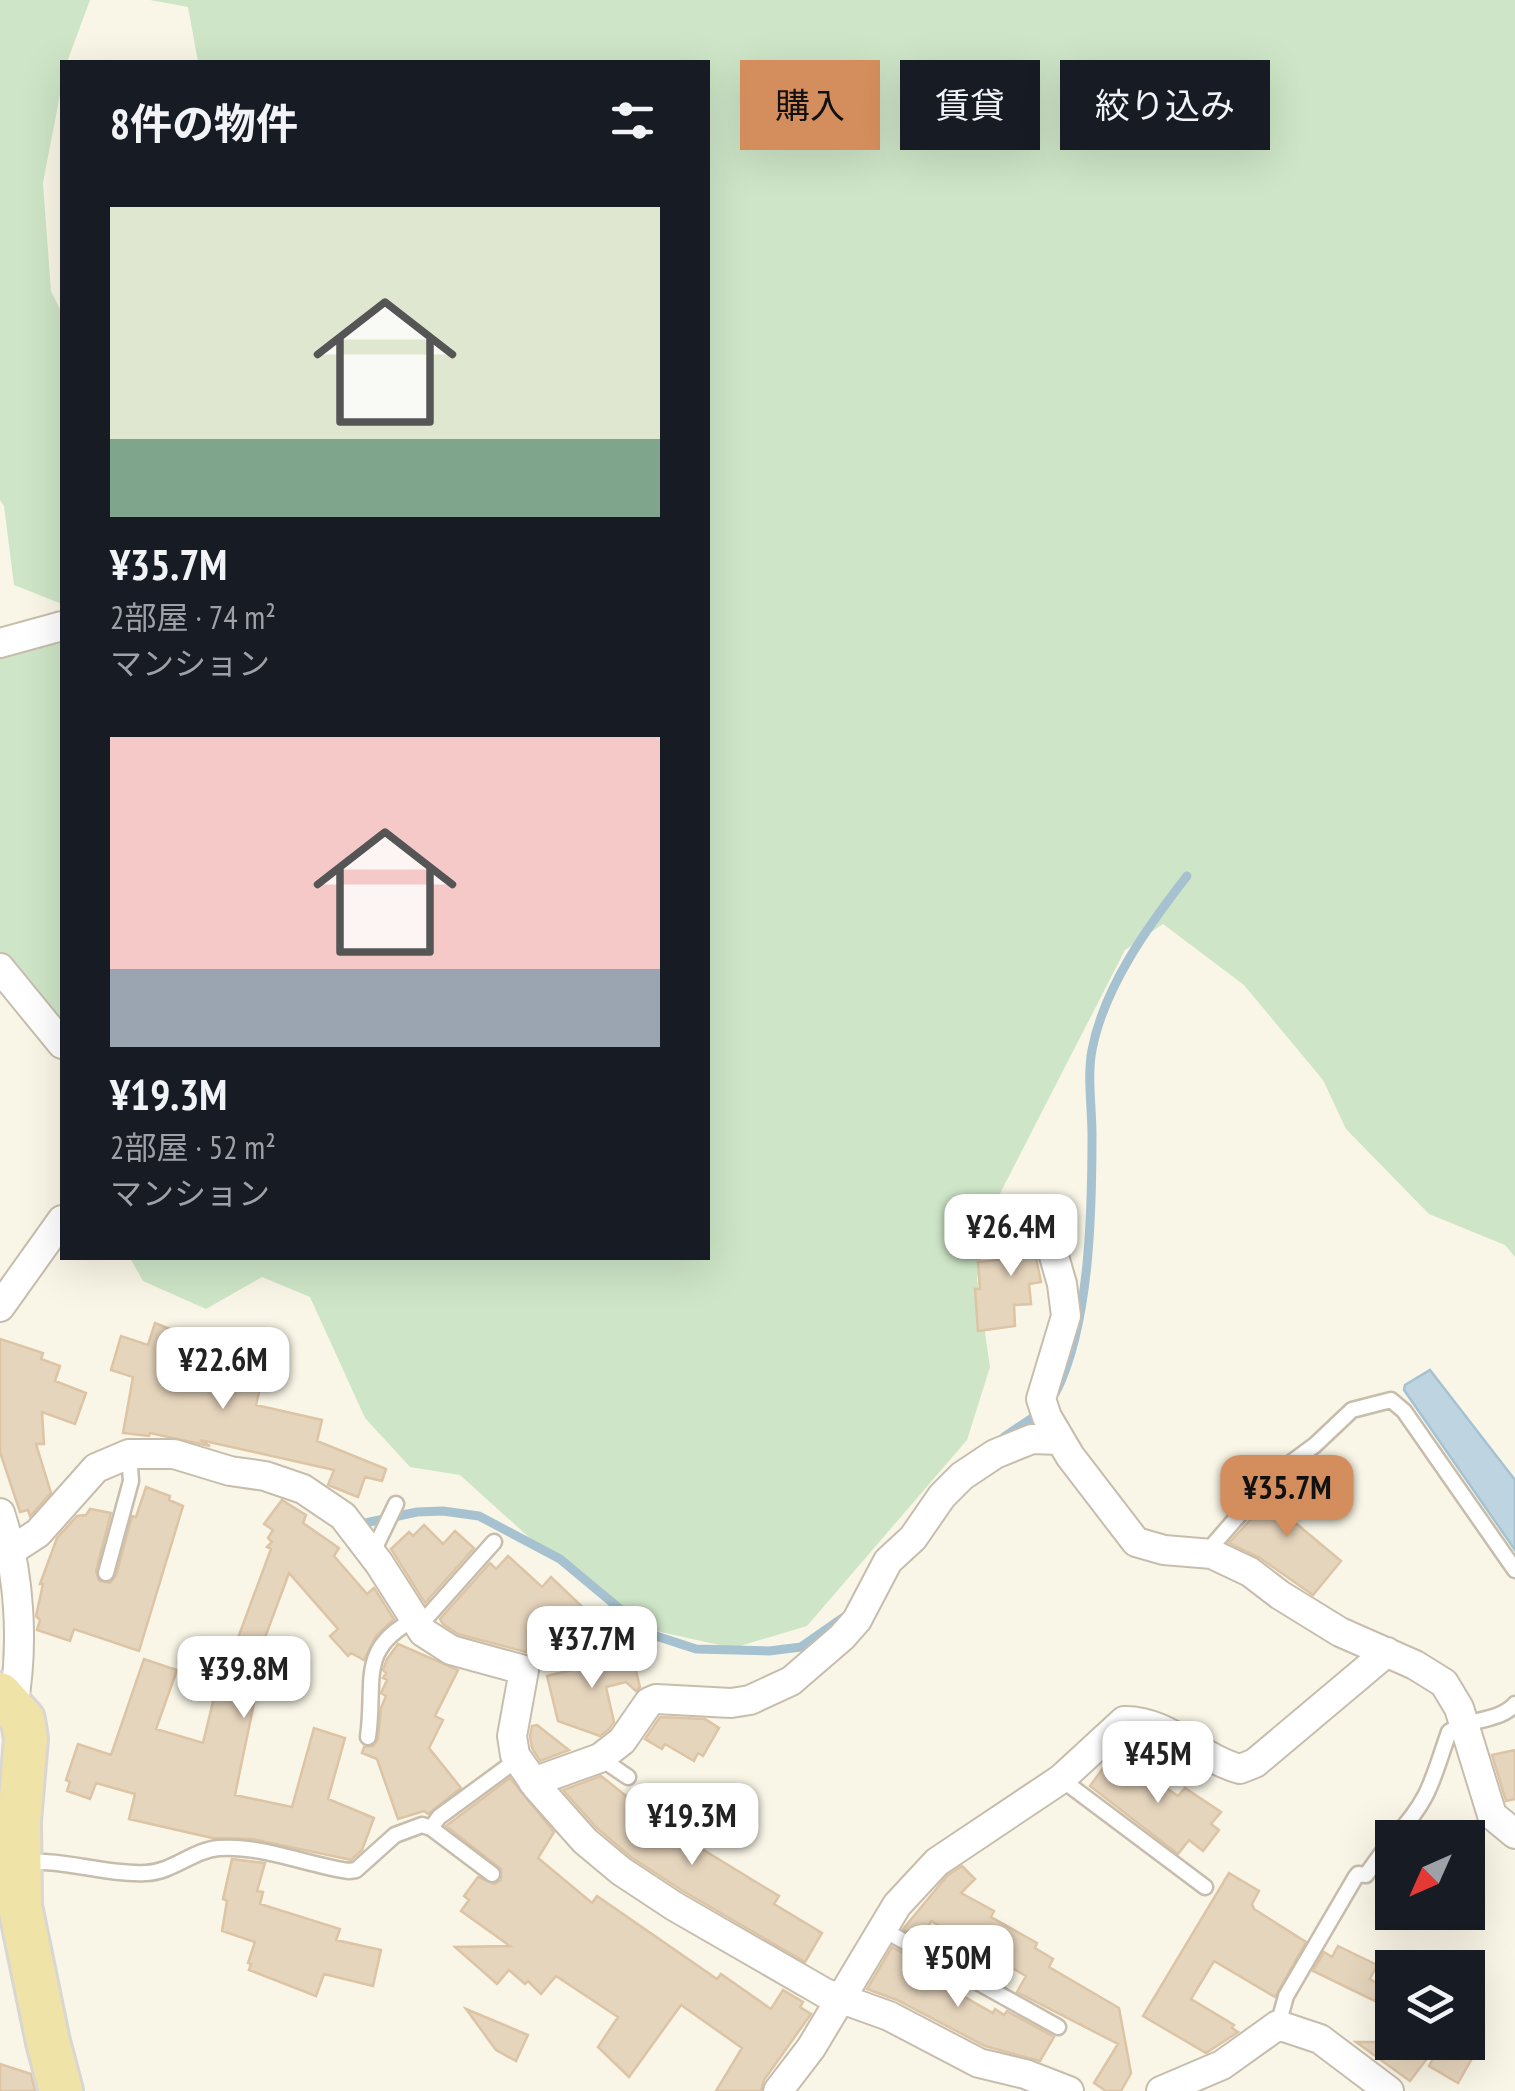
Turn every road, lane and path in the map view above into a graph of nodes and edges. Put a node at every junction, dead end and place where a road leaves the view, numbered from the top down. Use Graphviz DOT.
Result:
graph roads {
  1 [pos="60,627"];
  2 [pos="0,643"];
  3 [pos="0,968"];
  4 [pos="60,1042"];
  5 [pos="60,1223"];
  6 [pos="1052,1250"];
  7 [pos="0,1308"];
  8 [pos="1059,1440"];
  9 [pos="130,1454"];
  10 [pos="396,1504"];
  11 [pos="0,1514"];
  12 [pos="494,1542"];
  13 [pos="12,1550"];
  14 [pos="1206,1554"];
  15 [pos="372,1555"];
  16 [pos="1515,1570"];
  17 [pos="106,1573"];
  18 [pos="417,1622"];
  19 [pos="561,1634"];
  20 [pos="1387,1652"];
  21 [pos="524,1670"];
  22 [pos="5,1699"];
  23 [pos="1515,1704"];
  24 [pos="1464,1724"];
  25 [pos="368,1738"];
  26 [pos="600,1758"];
  27 [pos="526,1771"];
  28 [pos="628,1777"];
  29 [pos="1060,1779"];
  30 [pos="1407,1820"];
  31 [pos="431,1828"];
  32 [pos="1515,1834"];
  33 [pos="18,1862"];
  34 [pos="1375,1862"];
  35 [pos="492,1874"];
  36 [pos="1205,1887"];
  37 [pos="882,1929"];
  38 [pos="840,1999"];
  39 [pos="1278,2026"];
  40 [pos="1058,2027"];
  41 [pos="61,2091"];
  42 [pos="778,2091"];
  43 [pos="1069,2091"];
  44 [pos="1161,2091"];
  45 [pos="1389,2091"];
  1 -- 2 [label="street"];
  3 -- 4 [label="street"];
  5 -- 7 [label="street"];
  6 -- 8 [label="street"];
  8 -- 14 [label="street"];
  8 -- 26 [label="street"];
  9 -- 13 [label="street"];
  9 -- 15 [label="street"];
  9 -- 17 [label="lane"];
  10 -- 15 [label="lane"];
  11 -- 13 [label="street"];
  12 -- 18 [label="lane"];
  13 -- 22 [label="street"];
  14 -- 16 [label="lane"];
  14 -- 20 [label="street"];
  15 -- 18 [label="street"];
  18 -- 21 [label="street"];
  18 -- 25 [label="lane"];
  19 -- 21 [label="lane"];
  20 -- 24 [label="street"];
  20 -- 29 [label="street"];
  21 -- 27 [label="street"];
  22 -- 33 [label="main road"];
  23 -- 24 [label="lane"];
  24 -- 30 [label="lane"];
  24 -- 32 [label="street"];
  26 -- 27 [label="street"];
  26 -- 28 [label="lane"];
  27 -- 31 [label="lane"];
  27 -- 38 [label="street"];
  29 -- 36 [label="lane"];
  29 -- 37 [label="street"];
  31 -- 33 [label="lane"];
  31 -- 35 [label="lane"];
  33 -- 41 [label="main road"];
  34 -- 39 [label="lane"];
  37 -- 38 [label="street"];
  37 -- 40 [label="lane"];
  38 -- 42 [label="street"];
  38 -- 43 [label="street"];
  39 -- 44 [label="street"];
  39 -- 45 [label="street"];
}
